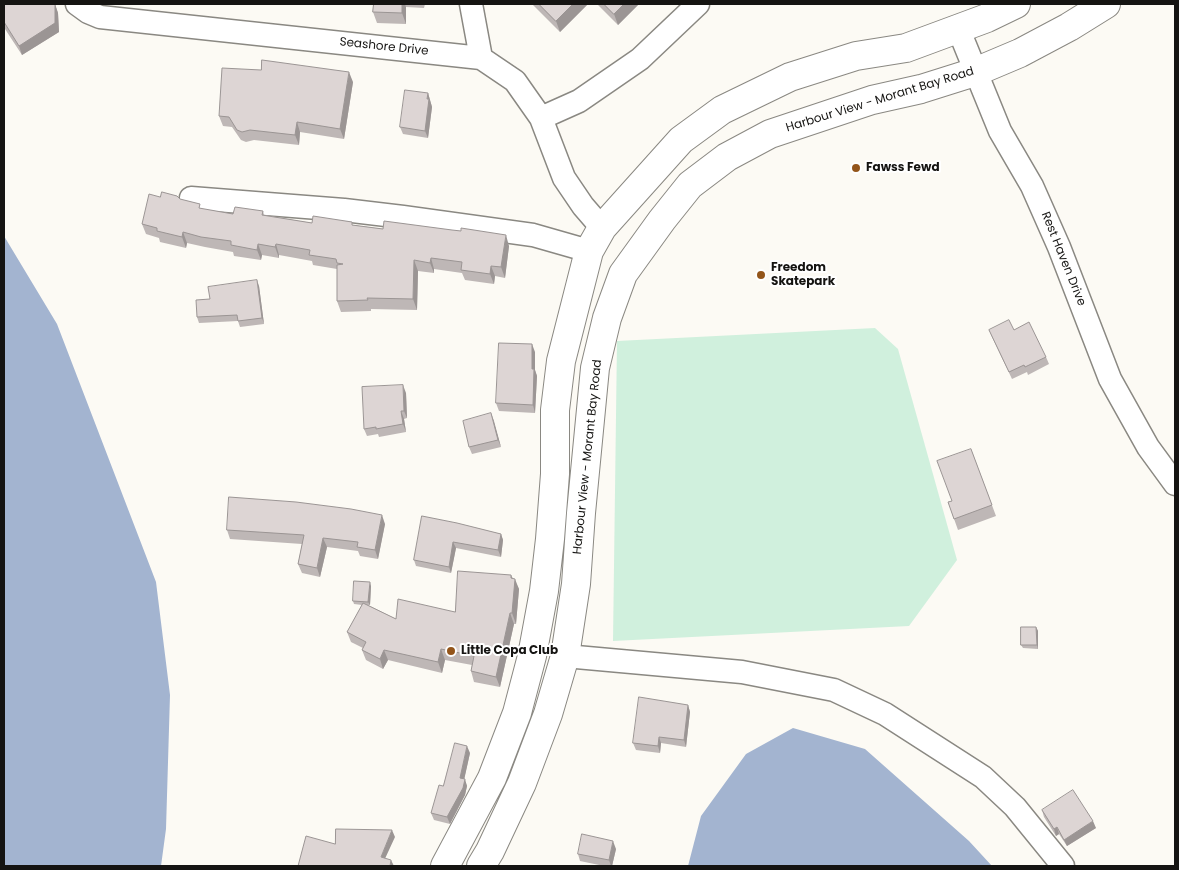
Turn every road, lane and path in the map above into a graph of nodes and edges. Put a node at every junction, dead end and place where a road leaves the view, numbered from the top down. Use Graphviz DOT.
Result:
graph roads {
  1 [pos="77,4"];
  2 [pos="471,4"];
  3 [pos="698,4"];
  4 [pos="1016,4"];
  5 [pos="1106,4"];
  6 [pos="958,28"];
  7 [pos="481,58"];
  8 [pos="975,72"];
  9 [pos="541,118"];
  10 [pos="191,198"];
  11 [pos="602,228"];
  12 [pos="589,251"];
  13 [pos="1175,484"];
  14 [pos="565,656"];
  15 [pos="446,866"];
  16 [pos="482,866"];
  17 [pos="1063,866"];
  1 -- 7 [label="street, Seashore Drive"];
  2 -- 7 [label="street"];
  3 -- 9 [label="street"];
  4 -- 6 [label="highway"];
  5 -- 8 [label="highway, Harbour View - Morant Bay Road"];
  6 -- 8 [label="street, Rest Haven Drive"];
  6 -- 11 [label="highway"];
  7 -- 9 [label="street, Seashore Drive"];
  8 -- 13 [label="street, Rest Haven Drive"];
  8 -- 14 [label="highway, Harbour View - Morant Bay Road"];
  9 -- 11 [label="street, Seashore Drive"];
  10 -- 12 [label="street"];
  11 -- 12 [label="highway"];
  12 -- 15 [label="highway"];
  14 -- 16 [label="highway, Harbour View - Morant Bay Road"];
  14 -- 17 [label="street"];
}
